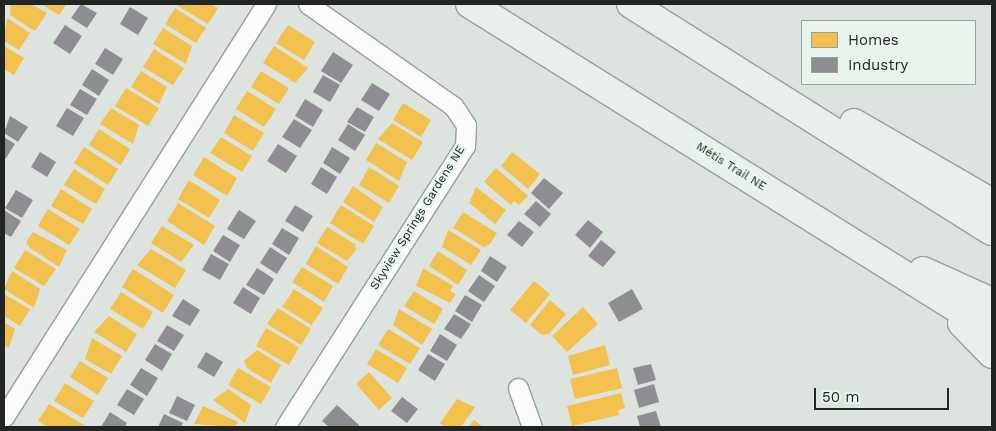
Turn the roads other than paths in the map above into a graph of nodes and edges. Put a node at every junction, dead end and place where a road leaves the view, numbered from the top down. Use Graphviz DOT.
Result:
graph roads {
  1 [pos="266,4"];
  2 [pos="308,4"];
  3 [pos="470,4"];
  4 [pos="640,9"];
  5 [pos="992,204"];
  6 [pos="819,223"];
  7 [pos="992,231"];
  8 [pos="939,298"];
  9 [pos="992,302"];
  10 [pos="992,330"];
  11 [pos="992,354"];
  12 [pos="518,388"];
  13 [pos="4,417"];
  14 [pos="285,427"];
  15 [pos="532,427"];
  1 -- 13 [label="street"];
  2 -- 14 [label="street, Skyview Springs Gardens NE"];
  3 -- 6 [label="main road, Métis Trail NE"];
  4 -- 5 [label="main road"];
  4 -- 7 [label="main road"];
  6 -- 8 [label="main road, Métis Trail NE"];
  6 -- 9 [label="main road"];
  8 -- 10 [label="main road, Métis Trail NE"];
  8 -- 11 [label="main road"];
  12 -- 15 [label="street"];
}
